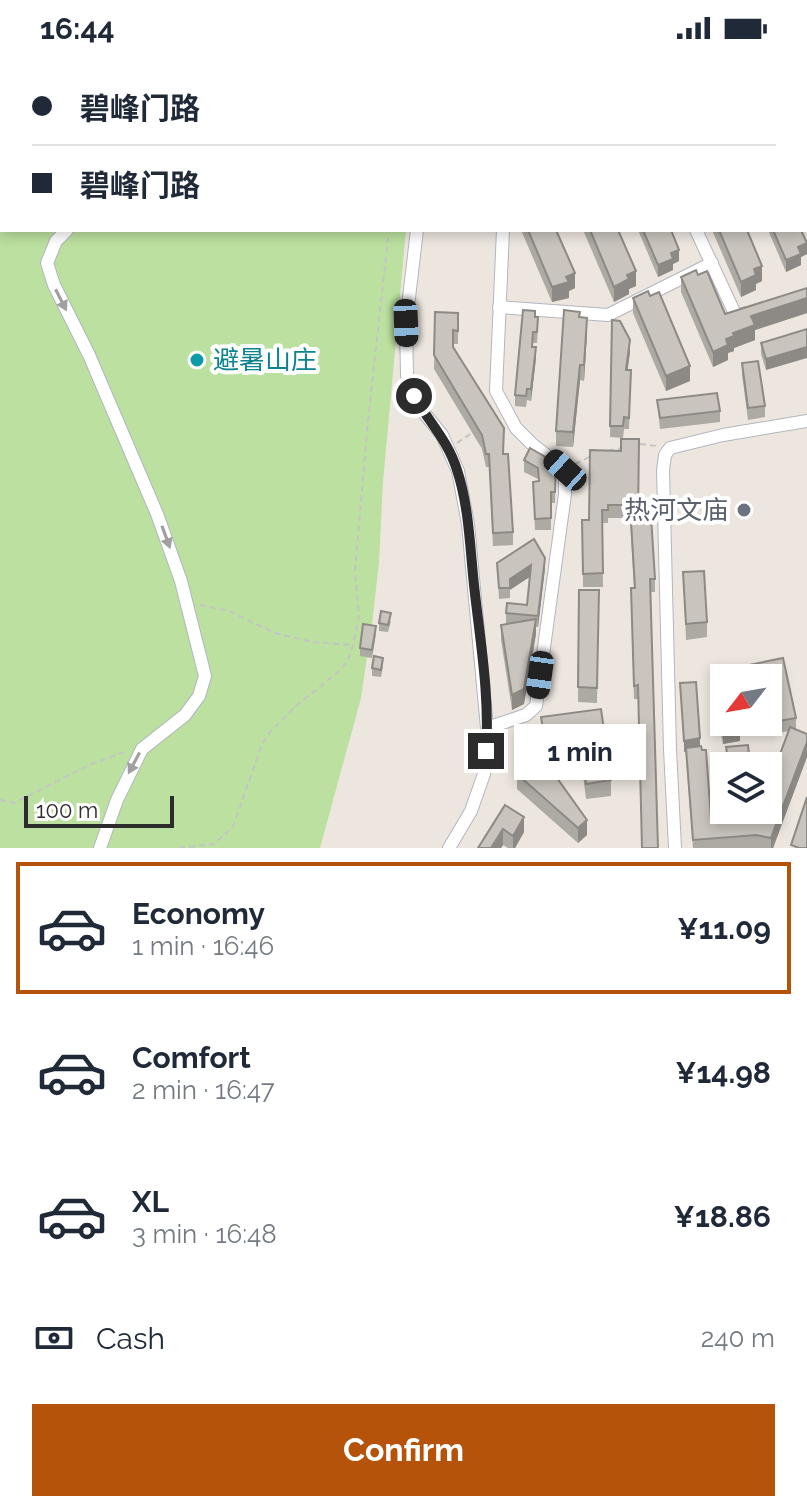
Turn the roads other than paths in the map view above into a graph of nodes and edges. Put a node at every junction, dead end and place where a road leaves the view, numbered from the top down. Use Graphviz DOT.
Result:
graph roads {
  1 [pos="65,232"];
  2 [pos="417,232"];
  3 [pos="503,232"];
  4 [pos="697,232"];
  5 [pos="712,263"];
  6 [pos="499,307"];
  7 [pos="760,308"];
  8 [pos="807,421"];
  9 [pos="487,728"];
  10 [pos="100,848"];
  11 [pos="449,848"];
  12 [pos="675,848"];
  1 -- 10 [label="street, one-way"];
  2 -- 9 [label="street"];
  3 -- 6 [label="street"];
  4 -- 5 [label="street"];
  5 -- 6 [label="street"];
  5 -- 7 [label="street"];
  6 -- 9 [label="street"];
  8 -- 12 [label="street"];
  9 -- 11 [label="street"];
}
